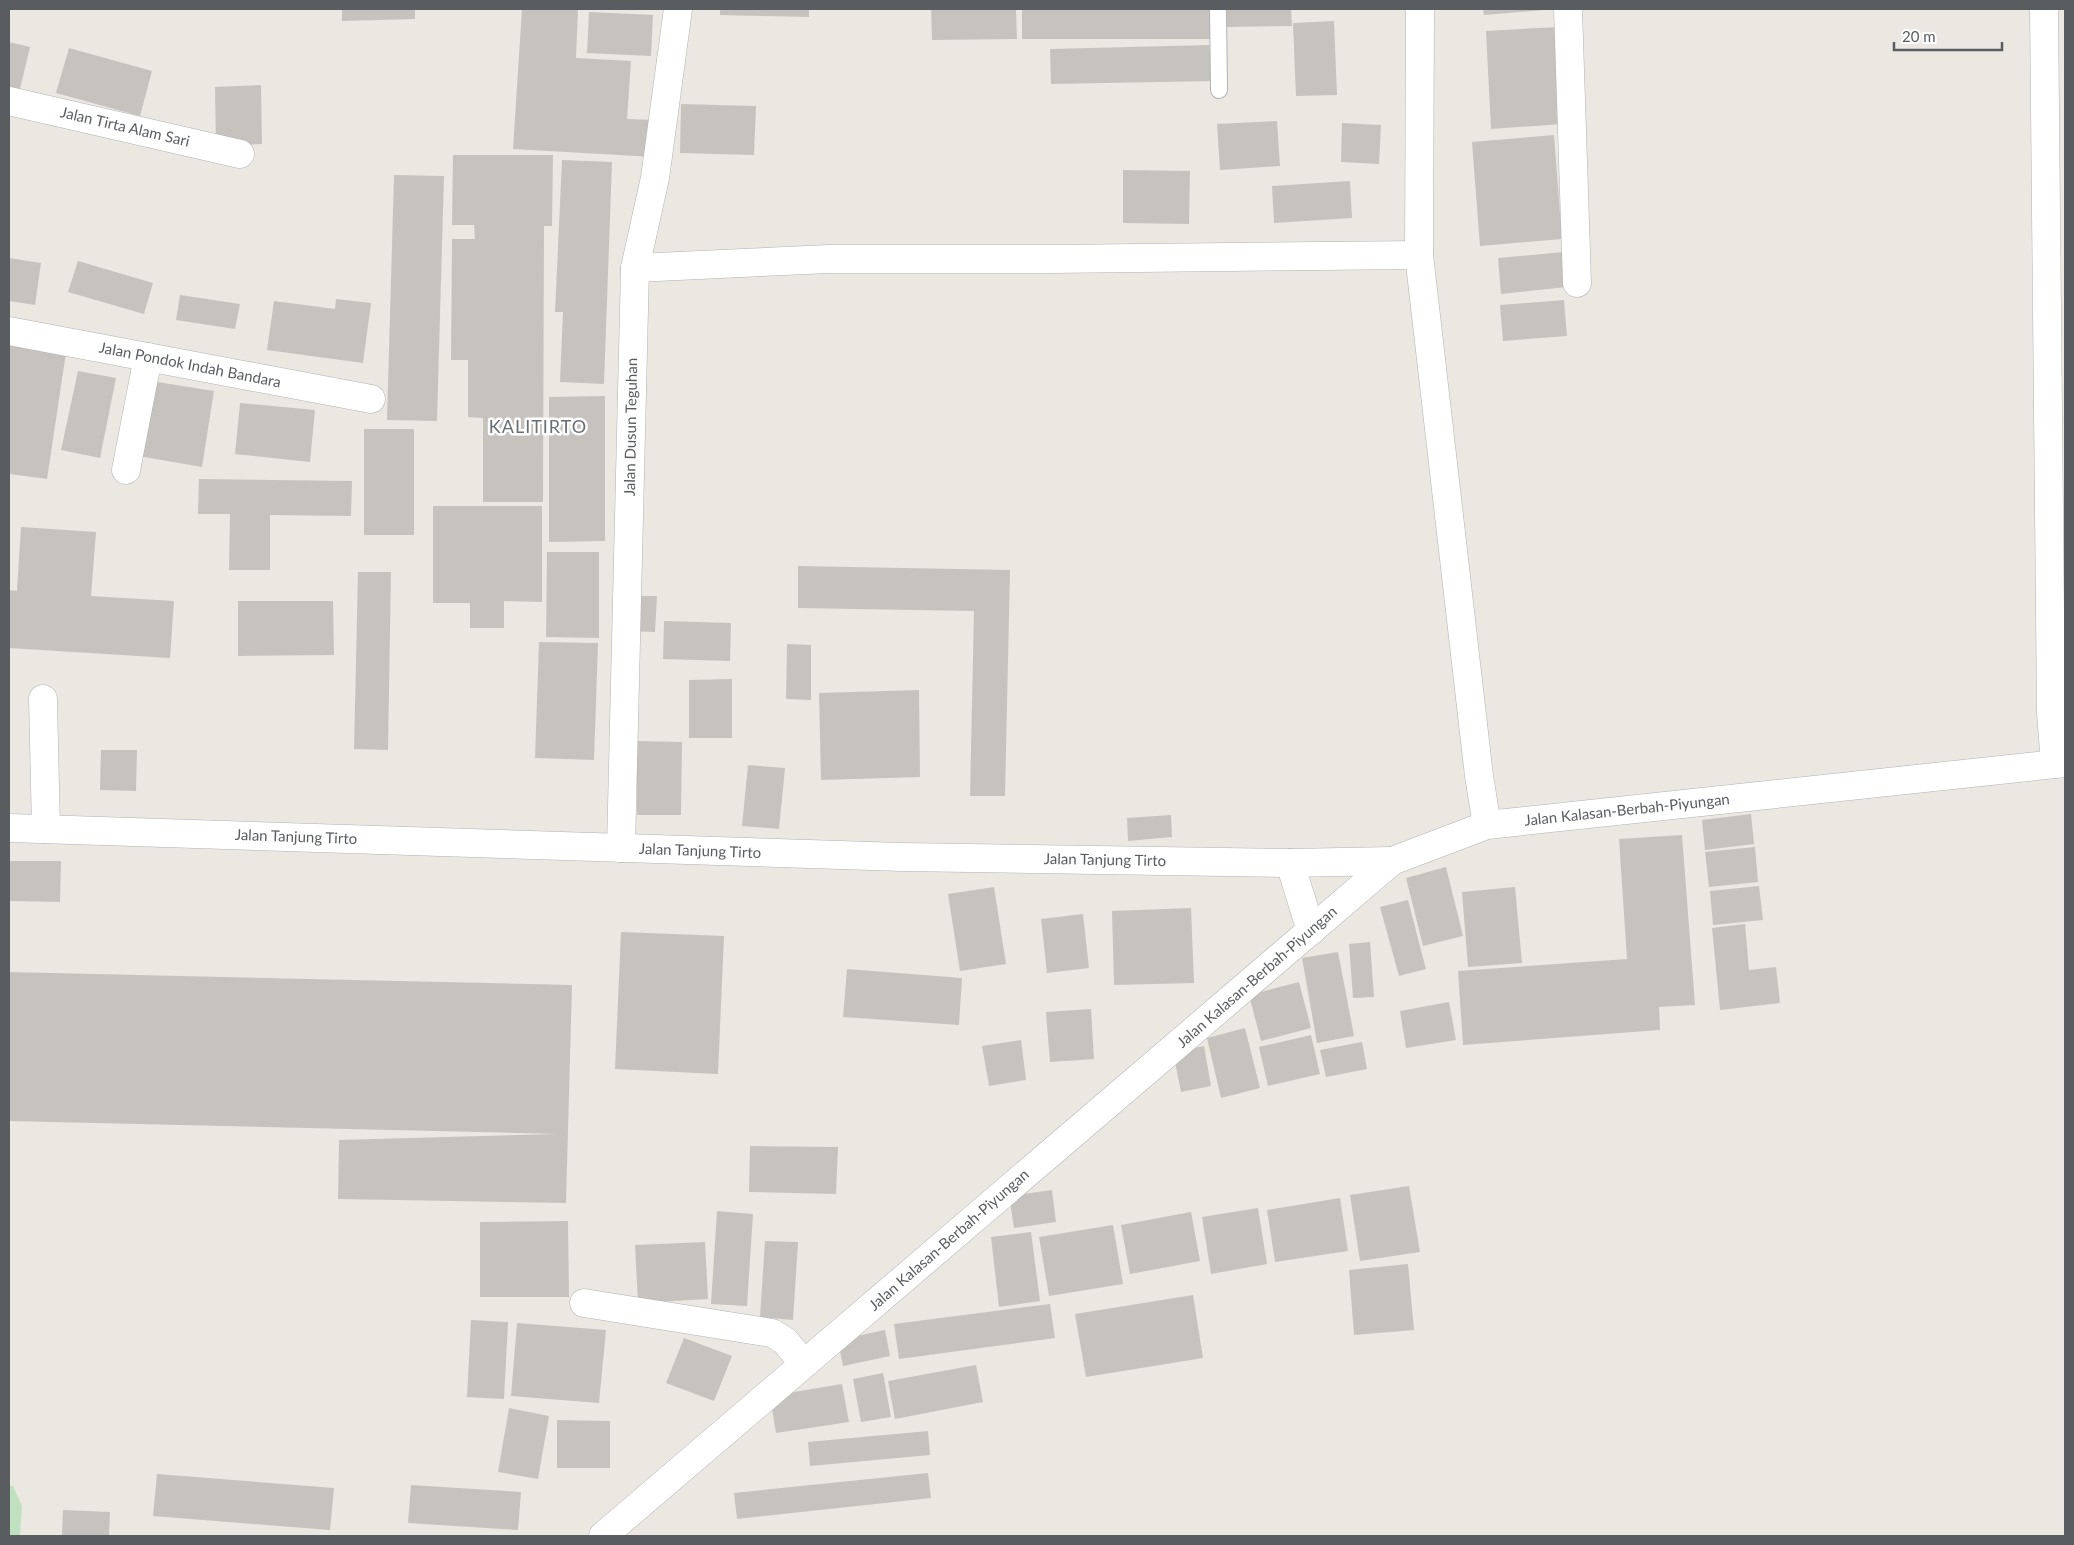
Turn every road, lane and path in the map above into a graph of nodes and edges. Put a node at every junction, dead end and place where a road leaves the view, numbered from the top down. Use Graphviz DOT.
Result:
graph roads {
  1 [pos="678,9"];
  2 [pos="1218,9"];
  3 [pos="1420,9"];
  4 [pos="1568,9"];
  5 [pos="2044,9"];
  6 [pos="1218,90"];
  7 [pos="9,101"];
  8 [pos="240,154"];
  9 [pos="1419,254"];
  10 [pos="635,268"];
  11 [pos="1577,283"];
  12 [pos="9,331"];
  13 [pos="148,357"];
  14 [pos="371,399"];
  15 [pos="126,470"];
  16 [pos="43,699"];
  17 [pos="2060,764"];
  18 [pos="1487,825"];
  19 [pos="9,828"];
  20 [pos="46,829"];
  21 [pos="621,848"];
  22 [pos="1392,861"];
  23 [pos="1290,863"];
  24 [pos="1311,931"];
  25 [pos="584,1303"];
  26 [pos="804,1364"];
  27 [pos="603,1536"];
  1 -- 10 [label="street, Jalan Dusun Teguhan"];
  2 -- 6 [label="lane"];
  3 -- 9 [label="street"];
  4 -- 11 [label="street"];
  5 -- 17 [label="street"];
  7 -- 8 [label="street, Jalan Tirta Alam Sari"];
  9 -- 10 [label="street"];
  9 -- 18 [label="street"];
  10 -- 21 [label="street, Jalan Dusun Teguhan"];
  12 -- 13 [label="street, Jalan Pondok Indah Bandara"];
  13 -- 14 [label="street, Jalan Pondok Indah Bandara"];
  13 -- 15 [label="street"];
  16 -- 20 [label="street"];
  17 -- 18 [label="street, Jalan Kalasan-Berbah-Piyungan"];
  18 -- 22 [label="street, Jalan Kalasan-Berbah-Piyungan"];
  19 -- 20 [label="street, Jalan Tanjung Tirto"];
  20 -- 21 [label="street, Jalan Tanjung Tirto"];
  21 -- 23 [label="street, Jalan Tanjung Tirto"];
  22 -- 23 [label="street, Jalan Tanjung Tirto"];
  22 -- 24 [label="street, Jalan Kalasan-Berbah-Piyungan"];
  23 -- 24 [label="street"];
  24 -- 26 [label="street, Jalan Kalasan-Berbah-Piyungan"];
  25 -- 26 [label="street"];
  26 -- 27 [label="street, Jalan Kalasan-Berbah-Piyungan"];
}
